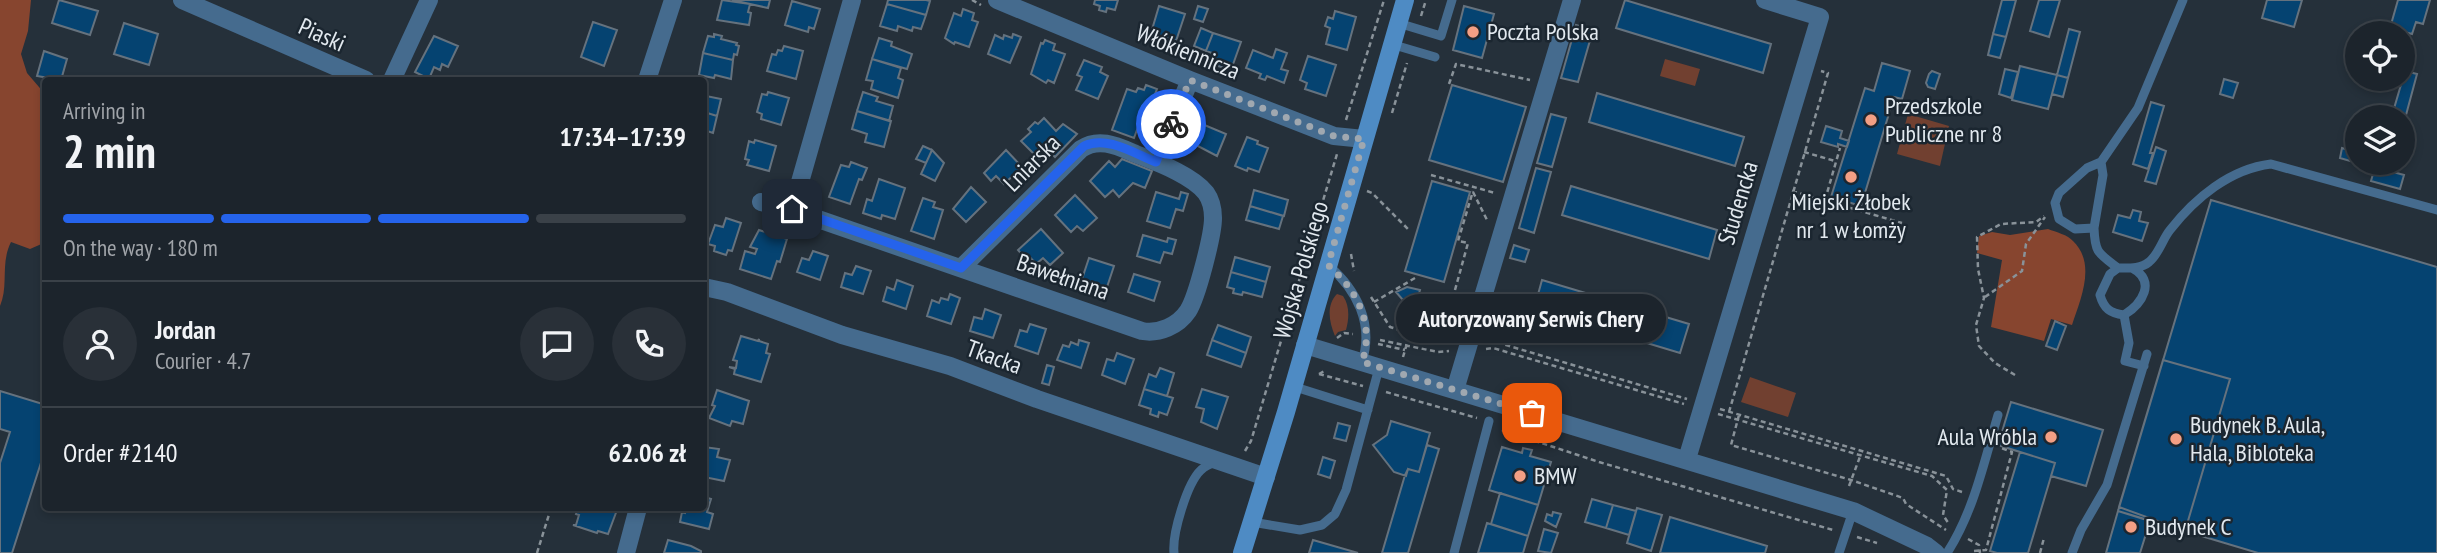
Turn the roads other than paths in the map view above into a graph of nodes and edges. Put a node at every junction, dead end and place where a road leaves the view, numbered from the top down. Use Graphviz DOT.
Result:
graph roads {
  1 [pos="182,0"];
  2 [pos="429,0"];
  3 [pos="673,0"];
  4 [pos="852,0"];
  5 [pos="1405,0"];
  6 [pos="1451,0"];
  7 [pos="1572,0"];
  8 [pos="1765,0"];
  9 [pos="2183,0"];
  10 [pos="989,2"];
  11 [pos="1398,23"];
  12 [pos="1391,44"];
  13 [pos="1435,57"];
  14 [pos="359,77"];
  15 [pos="393,77"];
  16 [pos="648,77"];
  17 [pos="1190,80"];
  18 [pos="1364,139"];
  19 [pos="1156,162"];
  20 [pos="2102,162"];
  21 [pos="761,202"];
  22 [pos="792,209"];
  23 [pos="2437,210"];
  24 [pos="2094,228"];
  25 [pos="1328,265"];
  26 [pos="961,268"];
  27 [pos="2118,268"];
  28 [pos="2132,268"];
  29 [pos="707,288"];
  30 [pos="2124,315"];
  31 [pos="1305,345"];
  32 [pos="2147,354"];
  33 [pos="1371,365"];
  34 [pos="2144,366"];
  35 [pos="1292,386"];
  36 [pos="1455,390"];
  37 [pos="1368,410"];
  38 [pos="1998,415"];
  39 [pos="1489,422"];
  40 [pos="1687,459"];
  41 [pos="1229,463"];
  42 [pos="1266,477"];
  43 [pos="637,511"];
  44 [pos="1853,511"];
  45 [pos="1252,522"];
  46 [pos="1930,551"];
  47 [pos="626,553"];
  48 [pos="1174,553"];
  49 [pos="1242,553"];
  50 [pos="1454,553"];
  51 [pos="1839,553"];
  52 [pos="1947,553"];
  53 [pos="2072,553"];
  1 -- 14 [label="street, Piaski"];
  2 -- 15 [label="street"];
  3 -- 16 [label="street"];
  4 -- 22 [label="street"];
  5 -- 11 [label="main road, Wojska Polskiego"];
  6 -- 11 [label="lane"];
  7 -- 36 [label="street"];
  8 -- 40 [label="street, Studencka"];
  9 -- 20 [label="lane"];
  10 -- 17 [label="street, Włókiennicza"];
  11 -- 12 [label="main road, Wojska Polskiego"];
  12 -- 13 [label="lane"];
  12 -- 18 [label="main road, Wojska Polskiego"];
  17 -- 18 [label="street, Włókiennicza"];
  17 -- 19 [label="street"];
  18 -- 25 [label="main road, Wojska Polskiego"];
  19 -- 26 [label="street, Lniarska"];
  19 -- 26 [label="street, Bawełniana"];
  20 -- 24 [label="lane"];
  20 -- 24 [label="lane"];
  21 -- 22 [label="street, Bawełniana"];
  22 -- 26 [label="street, Bawełniana"];
  23 -- 28 [label="lane"];
  24 -- 27 [label="lane"];
  25 -- 31 [label="main road, Wojska Polskiego"];
  25 -- 33 [label="lane"];
  27 -- 28 [label="lane"];
  27 -- 30 [label="lane"];
  28 -- 30 [label="lane"];
  29 -- 41 [label="street, Tkacka"];
  30 -- 34 [label="lane"];
  31 -- 33 [label="street"];
  31 -- 35 [label="main road, Wojska Polskiego"];
  32 -- 34 [label="lane"];
  33 -- 36 [label="street"];
  33 -- 37 [label="lane"];
  34 -- 53 [label="lane"];
  35 -- 37 [label="lane"];
  35 -- 42 [label="main road, Wojska Polskiego"];
  36 -- 40 [label="street"];
  37 -- 45 [label="lane"];
  38 -- 52 [label="lane"];
  39 -- 50 [label="lane"];
  40 -- 44 [label="street"];
  41 -- 42 [label="street, Tkacka"];
  41 -- 48 [label="lane"];
  42 -- 45 [label="main road, Wojska Polskiego"];
  43 -- 47 [label="street"];
  44 -- 46 [label="street"];
  44 -- 51 [label="lane"];
  45 -- 49 [label="main road, Wojska Polskiego"];
}
